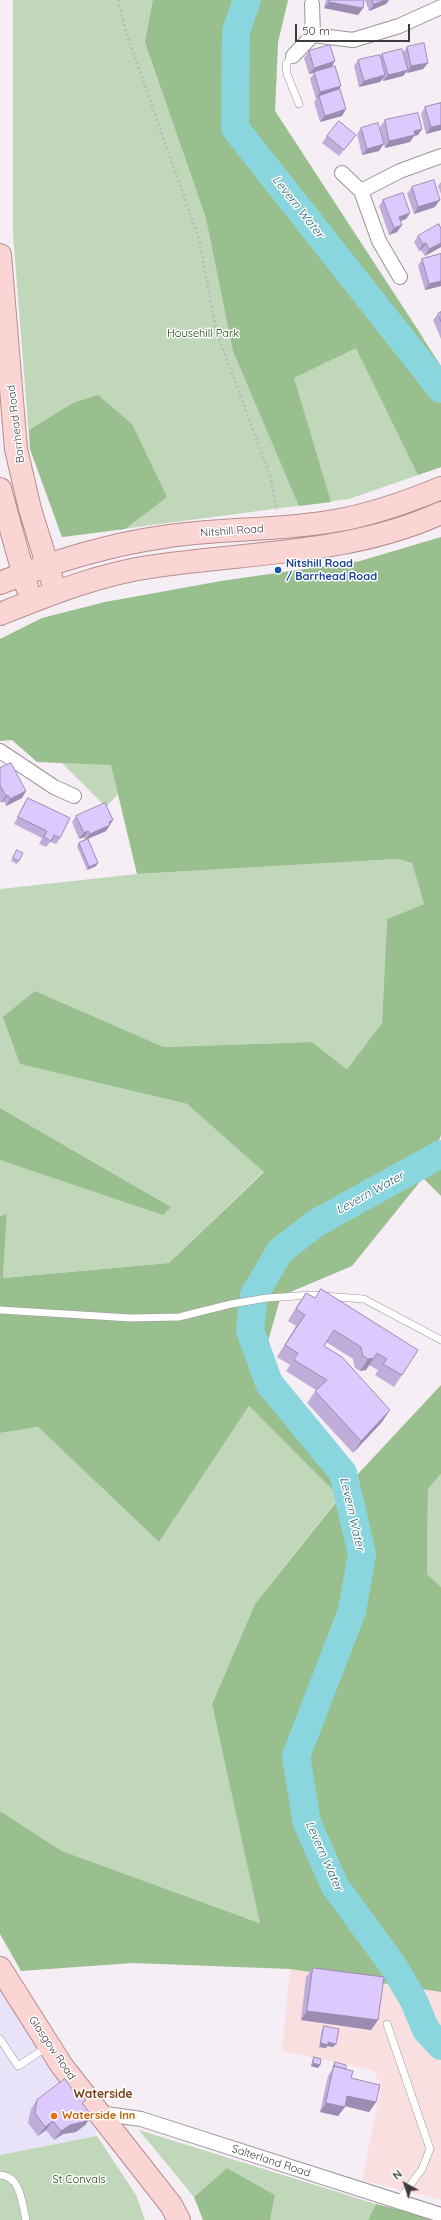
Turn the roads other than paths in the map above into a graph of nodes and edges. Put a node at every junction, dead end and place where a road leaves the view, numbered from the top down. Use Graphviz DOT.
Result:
graph roads {
  1 [pos="312,4"];
  2 [pos="441,7"];
  3 [pos="312,35"];
  4 [pos="293,56"];
  5 [pos="299,104"];
  6 [pos="441,156"];
  7 [pos="342,173"];
  8 [pos="361,191"];
  9 [pos="0,255"];
  10 [pos="400,277"];
  11 [pos="1,290"];
  12 [pos="8,454"];
  13 [pos="441,488"];
  14 [pos="0,489"];
  15 [pos="421,496"];
  16 [pos="435,516"];
  17 [pos="48,565"];
  18 [pos="23,574"];
  19 [pos="0,583"];
  20 [pos="56,592"];
  21 [pos="32,601"];
  22 [pos="0,614"];
  23 [pos="0,751"];
  24 [pos="74,796"];
  25 [pos="0,1310"];
  26 [pos="441,1340"];
  27 [pos="1,1972"];
  28 [pos="387,2024"];
  29 [pos="0,2039"];
  30 [pos="49,2045"];
  31 [pos="99,2113"];
  32 [pos="0,2175"];
  33 [pos="397,2203"];
  34 [pos="441,2215"];
  35 [pos="26,2220"];
  36 [pos="179,2220"];
  1 -- 3 [label="street"];
  2 -- 3 [label="street"];
  3 -- 4 [label="street"];
  4 -- 5 [label="lane"];
  6 -- 8 [label="street"];
  7 -- 8 [label="street"];
  8 -- 10 [label="street"];
  9 -- 11 [label="main road, Barrhead Road"];
  11 -- 12 [label="main road, Barrhead Road"];
  12 -- 17 [label="main road, Barrhead Road"];
  13 -- 15 [label="main road, Nitshill Road"];
  14 -- 18 [label="main road"];
  15 -- 16 [label="main road"];
  15 -- 17 [label="main road, Nitshill Road"];
  16 -- 20 [label="main road"];
  17 -- 18 [label="main road, Nitshill Road"];
  17 -- 20 [label="main road, Barrhead Road"];
  18 -- 19 [label="main road, Nitshill Road"];
  18 -- 21 [label="main road"];
  20 -- 21 [label="main road"];
  21 -- 22 [label="main road"];
  23 -- 24 [label="street"];
  25 -- 26 [label="lane"];
  27 -- 30 [label="main road, Glasgow Road"];
  28 -- 33 [label="lane"];
  29 -- 30 [label="lane"];
  30 -- 31 [label="main road, Glasgow Road"];
  31 -- 33 [label="street, Salterland Road"];
  31 -- 36 [label="main road, Glasgow Road"];
  32 -- 35 [label="lane"];
  33 -- 34 [label="street, Salterland Road"];
}
